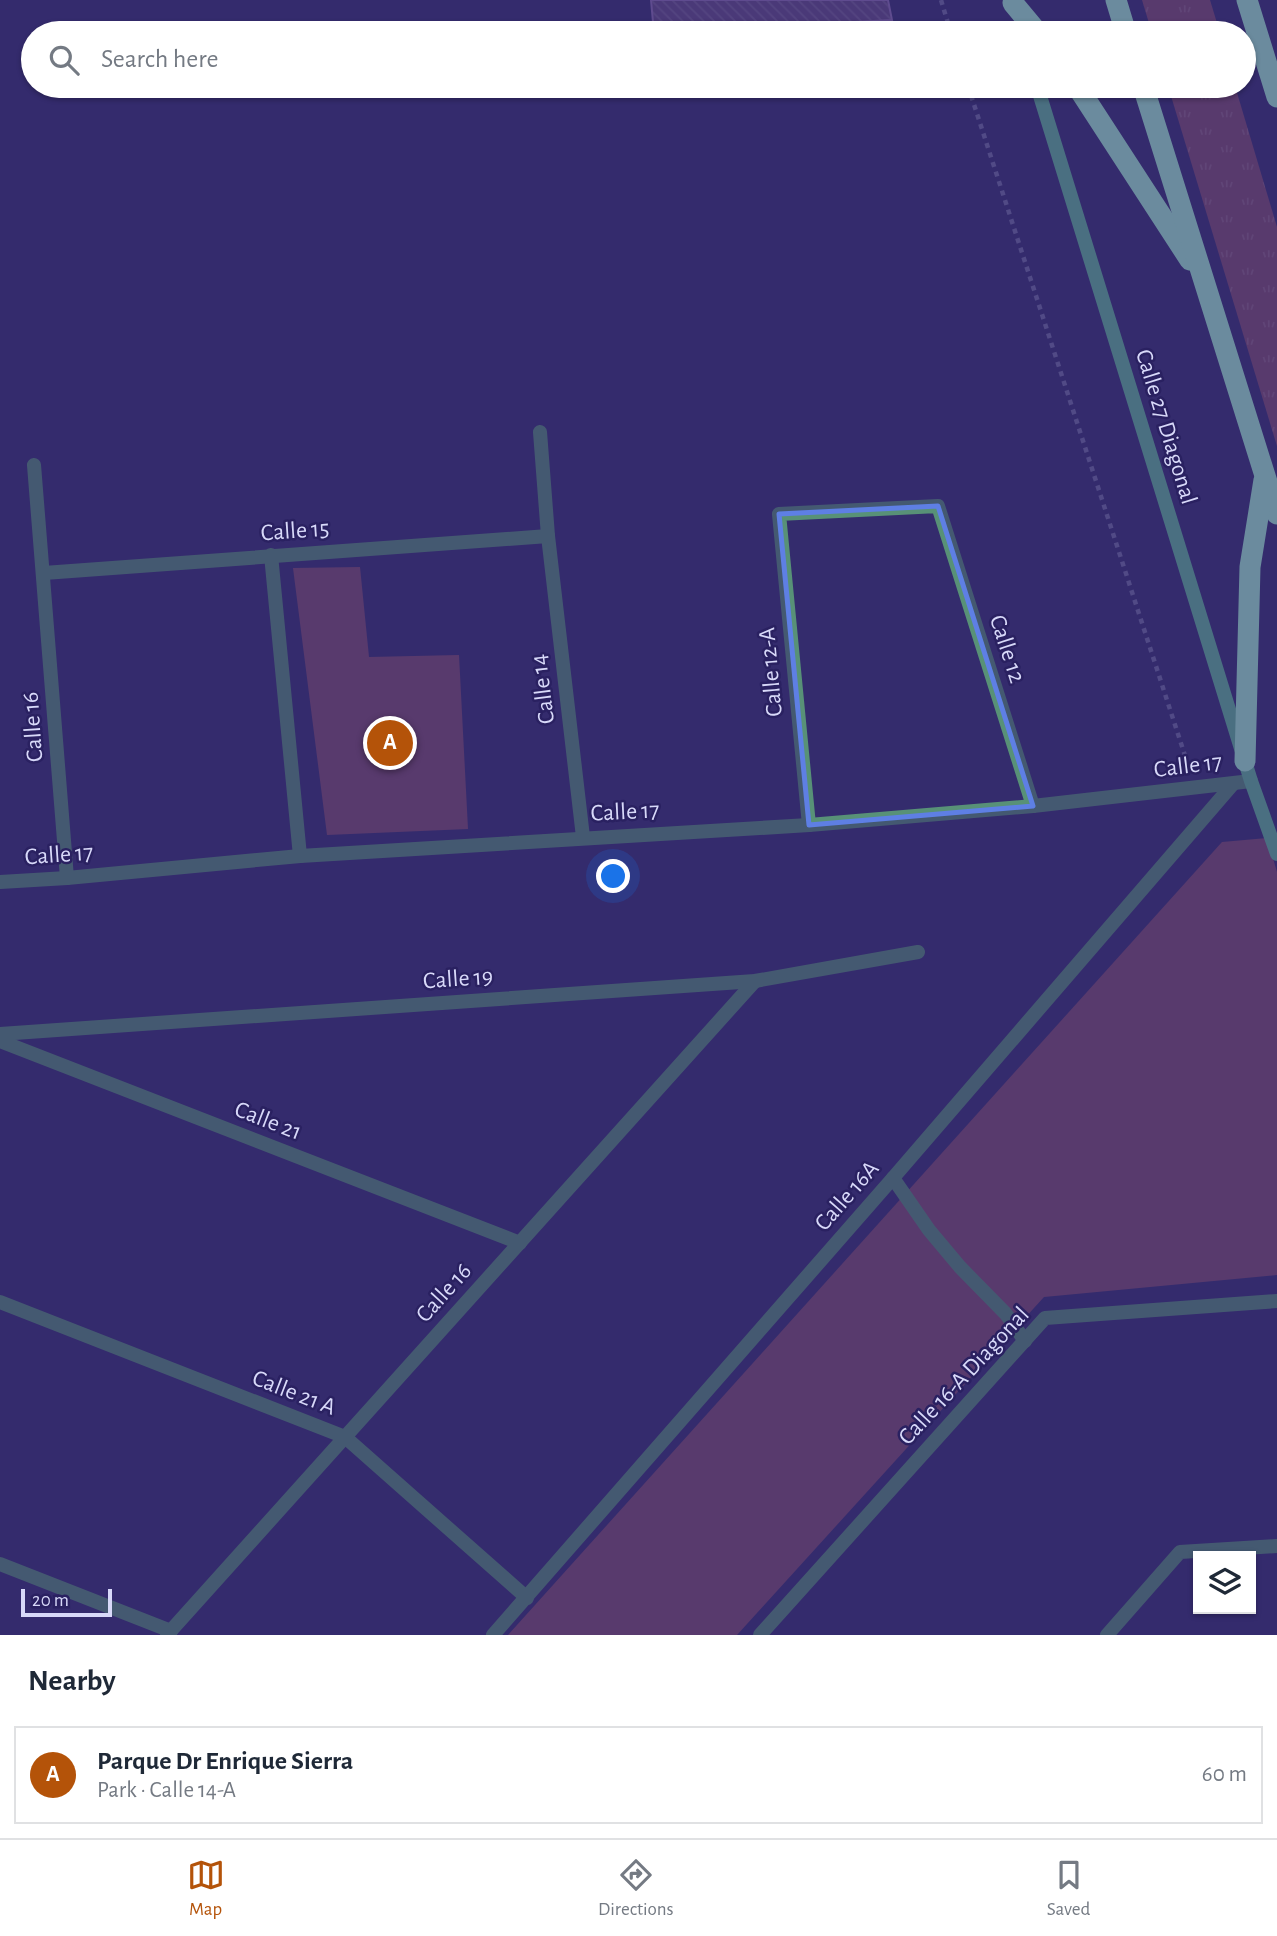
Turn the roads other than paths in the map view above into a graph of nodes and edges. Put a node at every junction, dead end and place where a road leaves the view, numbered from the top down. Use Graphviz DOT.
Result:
graph roads {
  1 [pos="1116,0"];
  2 [pos="1247,0"];
  3 [pos="1013,1"];
  4 [pos="1019,21"];
  5 [pos="1029,21"];
  6 [pos="1122,21"];
  7 [pos="1253,21"];
  8 [pos="1256,29"];
  9 [pos="1277,97"];
  10 [pos="1041,98"];
  11 [pos="1085,98"];
  12 [pos="1147,98"];
  13 [pos="1205,284"];
  14 [pos="540,432"];
  15 [pos="34,465"];
  16 [pos="1265,475"];
  17 [pos="938,506"];
  18 [pos="1277,514"];
  19 [pos="548,536"];
  20 [pos="271,555"];
  21 [pos="44,573"];
  22 [pos="1245,761"];
  23 [pos="1251,782"];
  24 [pos="1233,784"];
  25 [pos="1033,806"];
  26 [pos="809,825"];
  27 [pos="583,837"];
  28 [pos="1277,854"];
  29 [pos="300,856"];
  30 [pos="67,878"];
  31 [pos="0,882"];
  32 [pos="918,952"];
  33 [pos="755,981"];
  34 [pos="0,1034"];
  35 [pos="0,1041"];
  36 [pos="893,1178"];
  37 [pos="520,1243"];
  38 [pos="1277,1301"];
  39 [pos="0,1302"];
  40 [pos="1025,1341"];
  41 [pos="345,1437"];
  42 [pos="1277,1546"];
  43 [pos="0,1564"];
  44 [pos="527,1598"];
  45 [pos="169,1633"];
  46 [pos="493,1635"];
  47 [pos="760,1635"];
  48 [pos="1107,1635"];
  1 -- 6 [label="highway"];
  2 -- 7 [label="highway"];
  3 -- 4 [label="main road"];
  3 -- 5 [label="highway"];
  8 -- 9 [label="highway"];
  10 -- 22 [label="main road, Calle 27 Diagonal"];
  11 -- 13 [label="highway"];
  12 -- 13 [label="highway"];
  13 -- 16 [label="highway"];
  14 -- 19 [label="street, Calle 14"];
  15 -- 21 [label="street, Calle 16"];
  16 -- 18 [label="highway"];
  16 -- 22 [label="highway"];
  17 -- 25 [label="street, Calle 12"];
  17 -- 26 [label="street, Calle 12-A"];
  19 -- 20 [label="street, Calle 15"];
  19 -- 27 [label="street, Calle 14"];
  20 -- 21 [label="street, Calle 15"];
  20 -- 29 [label="street"];
  21 -- 30 [label="street, Calle 16"];
  22 -- 23 [label="main road, Calle 27 Diagonal"];
  23 -- 24 [label="street, Calle 17"];
  23 -- 28 [label="main road"];
  24 -- 25 [label="street, Calle 17"];
  24 -- 36 [label="street, Calle 16A"];
  25 -- 26 [label="street, Calle 17"];
  26 -- 27 [label="street, Calle 17"];
  27 -- 29 [label="street, Calle 17"];
  29 -- 30 [label="street, Calle 17"];
  30 -- 31 [label="street, Calle 17"];
  32 -- 33 [label="street, Calle 19"];
  33 -- 34 [label="street, Calle 19"];
  33 -- 37 [label="street, Calle 16"];
  35 -- 37 [label="street, Calle 21"];
  36 -- 40 [label="street"];
  36 -- 44 [label="street, Calle 16A"];
  37 -- 41 [label="street, Calle 16"];
  38 -- 40 [label="street, Calle 16-A Diagonal"];
  39 -- 41 [label="street, Calle 21 A"];
  40 -- 47 [label="street, Calle 16-A Diagonal"];
  41 -- 44 [label="street, Calle 21 A"];
  41 -- 45 [label="street, Calle 16"];
  42 -- 48 [label="street"];
  43 -- 45 [label="street"];
  44 -- 46 [label="street, Calle 16A"];
}
